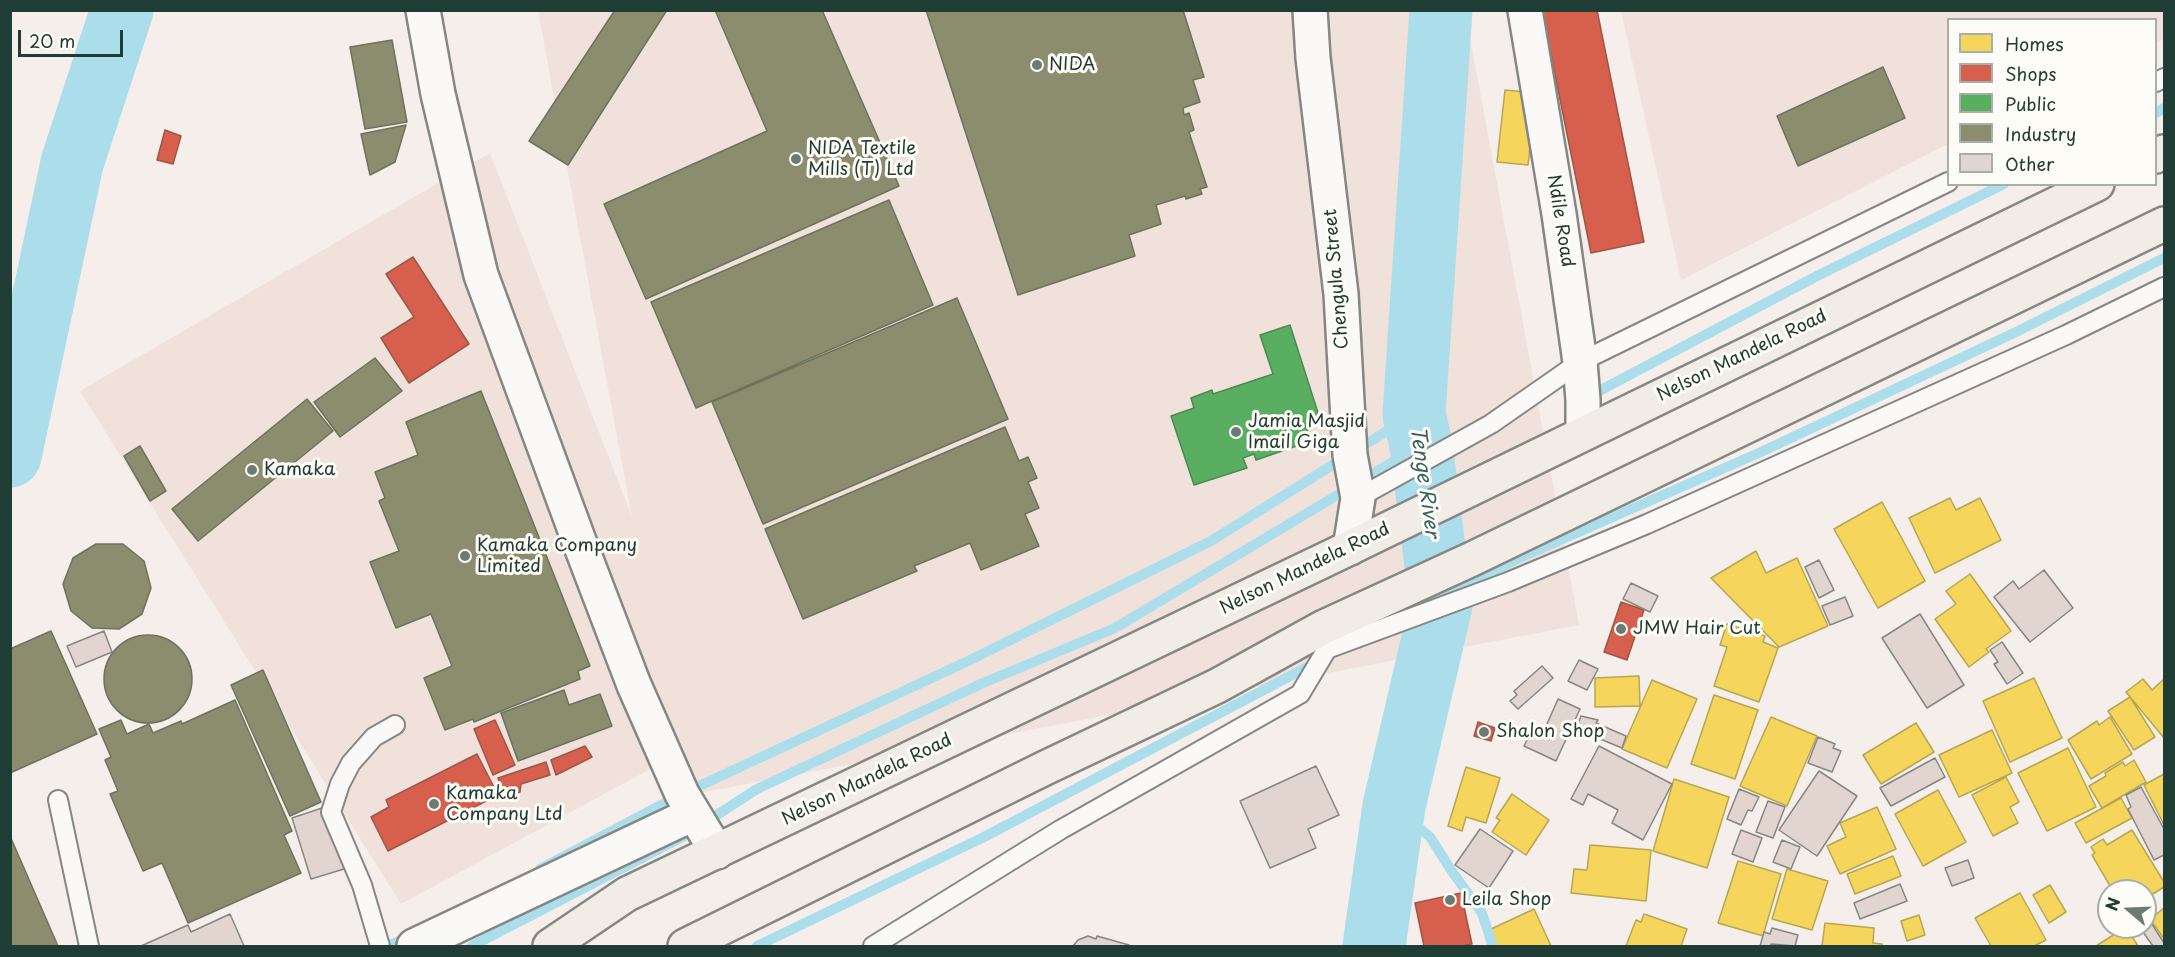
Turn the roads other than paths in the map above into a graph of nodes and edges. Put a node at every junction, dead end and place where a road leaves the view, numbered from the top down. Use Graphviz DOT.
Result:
graph roads {
  1 [pos="423,10"];
  2 [pos="1305,10"];
  3 [pos="1310,10"];
  4 [pos="1525,10"];
  5 [pos="1313,58"];
  6 [pos="1947,182"];
  7 [pos="2093,186"];
  8 [pos="2164,224"];
  9 [pos="2164,287"];
  10 [pos="1580,362"];
  11 [pos="1583,433"];
  12 [pos="1358,498"];
  13 [pos="1350,548"];
  14 [pos="1325,638"];
  15 [pos="395,725"];
  16 [pos="58,800"];
  17 [pos="693,814"];
  18 [pos="717,852"];
  19 [pos="89,946"];
  20 [pos="380,946"];
  21 [pos="414,946"];
  22 [pos="550,946"];
  23 [pos="685,946"];
  24 [pos="873,946"];
  1 -- 17 [label="street"];
  2 -- 5 [label="lane"];
  3 -- 5 [label="street, Chengula Street"];
  4 -- 10 [label="street, Ndile Road"];
  5 -- 12 [label="street, Chengula Street"];
  6 -- 10 [label="lane"];
  7 -- 11 [label="main road, Nelson Mandela Road"];
  8 -- 14 [label="main road"];
  9 -- 14 [label="lane"];
  10 -- 11 [label="street, Ndile Road"];
  10 -- 12 [label="lane"];
  11 -- 13 [label="main road, Nelson Mandela Road"];
  12 -- 13 [label="street, Chengula Street"];
  13 -- 18 [label="main road, Nelson Mandela Road"];
  14 -- 23 [label="main road"];
  14 -- 24 [label="lane"];
  15 -- 20 [label="lane"];
  16 -- 19 [label="lane"];
  17 -- 18 [label="street"];
  17 -- 21 [label="street"];
  18 -- 22 [label="main road, Nelson Mandela Road"];
}
